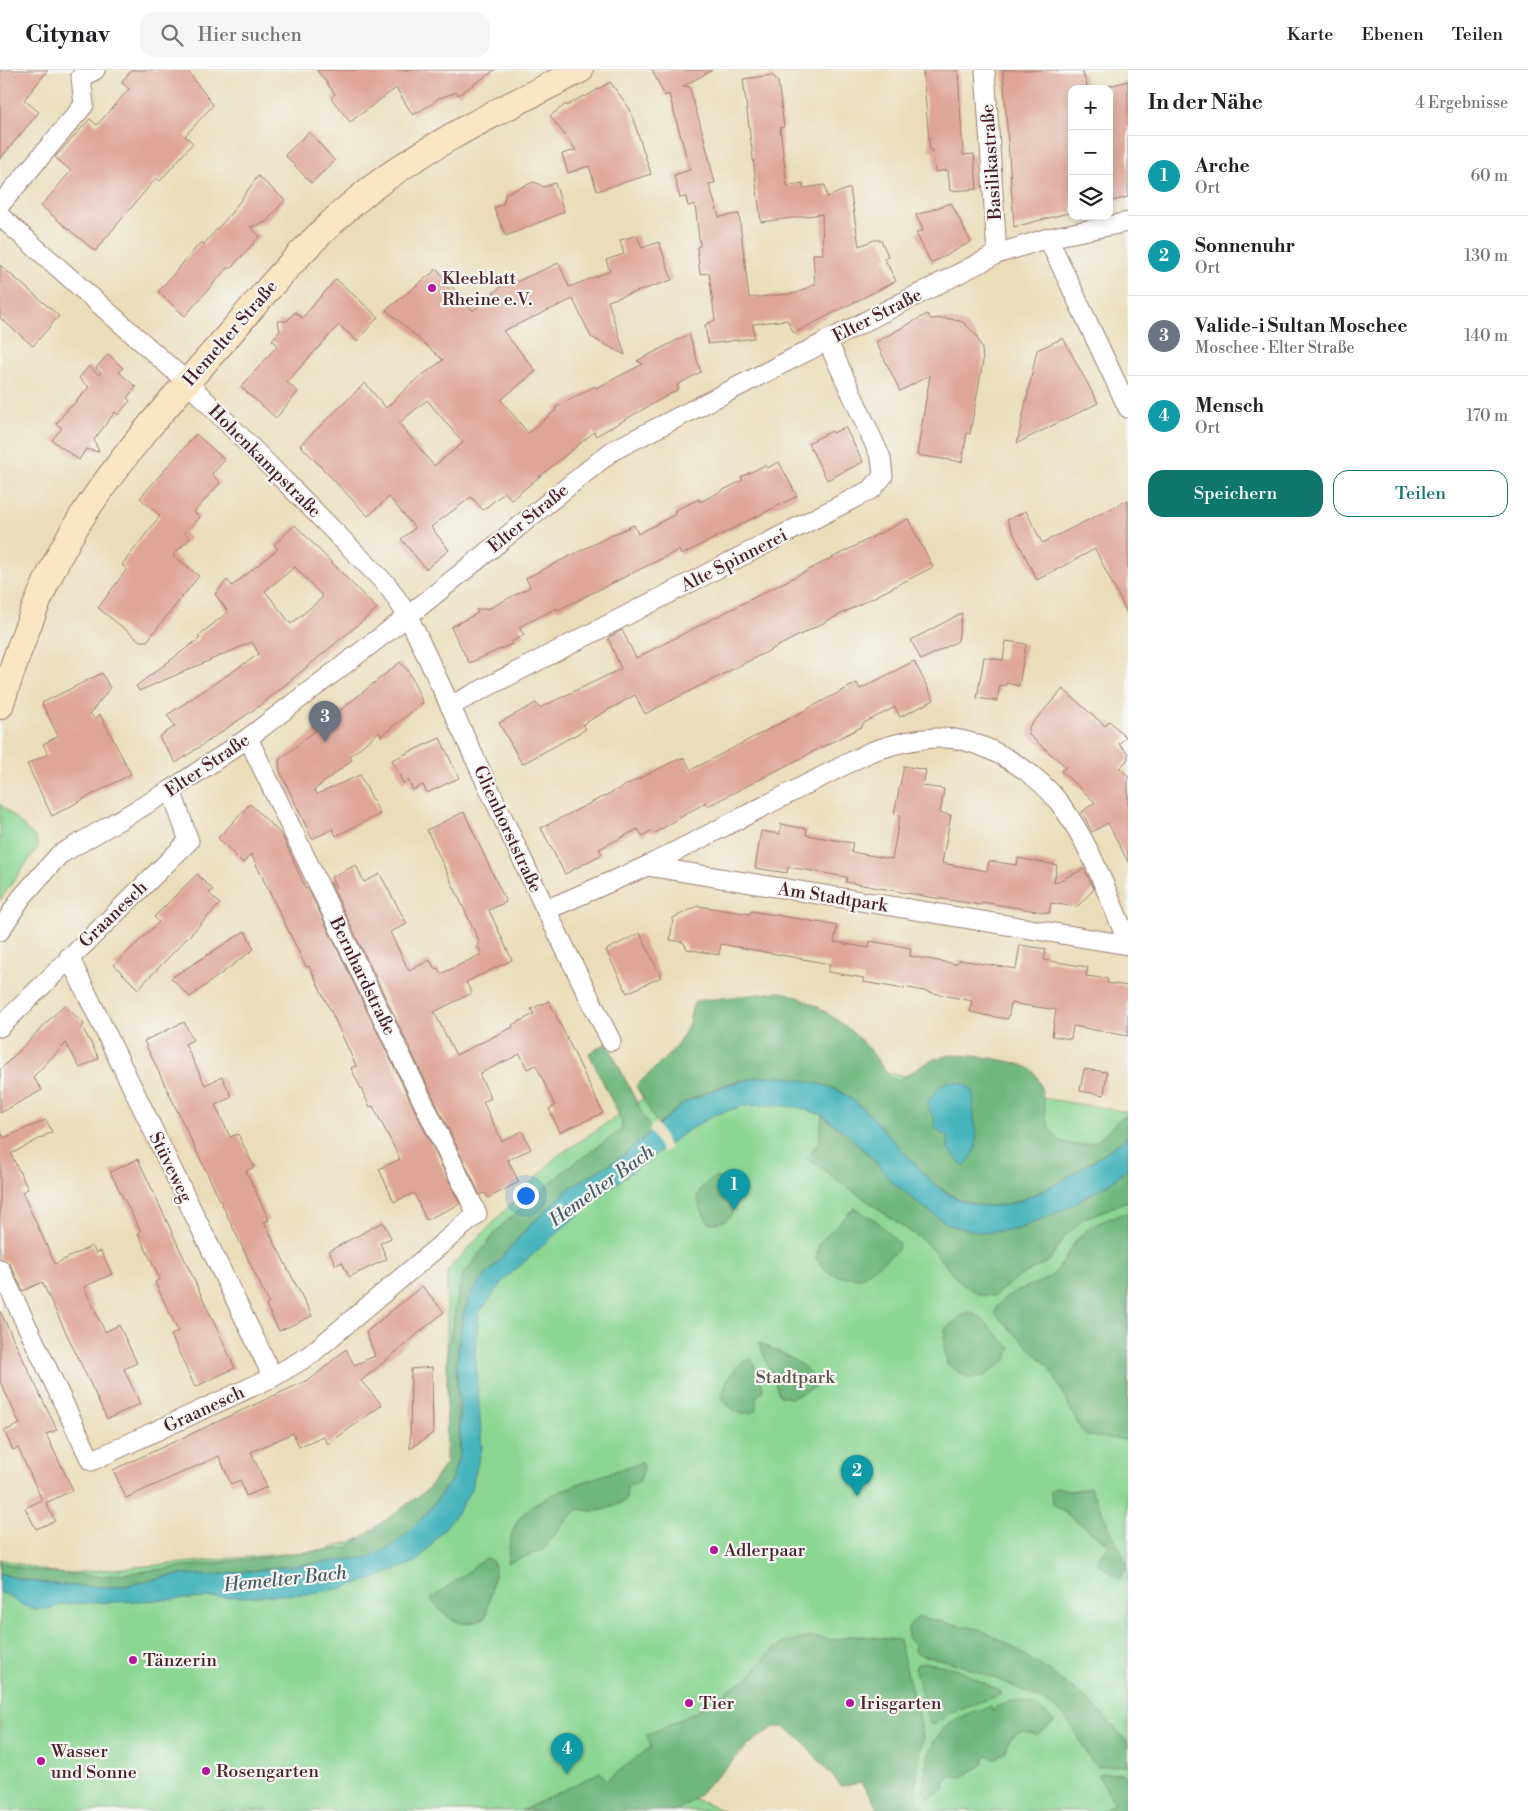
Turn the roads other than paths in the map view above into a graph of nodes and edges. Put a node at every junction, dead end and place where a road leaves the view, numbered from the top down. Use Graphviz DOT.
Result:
graph roads {
  1 [pos="580,70"];
  2 [pos="985,70"];
  3 [pos="85,72"];
  4 [pos="0,205"];
  5 [pos="0,216"];
  6 [pos="1128,222"];
  7 [pos="1048,238"];
  8 [pos="997,254"];
  9 [pos="827,340"];
  10 [pos="187,382"];
  11 [pos="1128,408"];
  12 [pos="408,616"];
  13 [pos="0,706"];
  14 [pos="450,706"];
  15 [pos="248,738"];
  16 [pos="171,790"];
  17 [pos="648,866"];
  18 [pos="546,910"];
  19 [pos="0,931"];
  20 [pos="1128,944"];
  21 [pos="69,957"];
  22 [pos="0,1027"];
  23 [pos="611,1042"];
  24 [pos="477,1214"];
  25 [pos="0,1269"];
  26 [pos="273,1377"];
  1 -- 10 [label="main road, Hemelter Straße"];
  2 -- 8 [label="street, Basilikastraße"];
  3 -- 4 [label="street"];
  5 -- 10 [label="street, Hohenkampstraße"];
  6 -- 7 [label="street, Elter Straße"];
  7 -- 8 [label="street, Elter Straße"];
  7 -- 11 [label="street"];
  8 -- 9 [label="street, Elter Straße"];
  9 -- 12 [label="street, Elter Straße"];
  9 -- 14 [label="street, Alte Spinnerei"];
  10 -- 12 [label="street, Hohenkampstraße"];
  10 -- 13 [label="main road, Hemelter Straße"];
  12 -- 14 [label="street, Glienhorststraße"];
  12 -- 15 [label="street, Elter Straße"];
  14 -- 18 [label="street, Glienhorststraße"];
  15 -- 16 [label="street, Elter Straße"];
  15 -- 24 [label="street, Bernhardstraße"];
  16 -- 19 [label="street, Elter Straße"];
  16 -- 21 [label="street, Graanesch"];
  17 -- 18 [label="street"];
  17 -- 20 [label="street, Am Stadtpark"];
  17 -- 20 [label="street"];
  18 -- 23 [label="street, Glienhorststraße"];
  21 -- 22 [label="street, Graanesch"];
  21 -- 26 [label="street, Stüveweg"];
  24 -- 26 [label="street, Graanesch"];
  25 -- 26 [label="street, Graanesch"];
}
